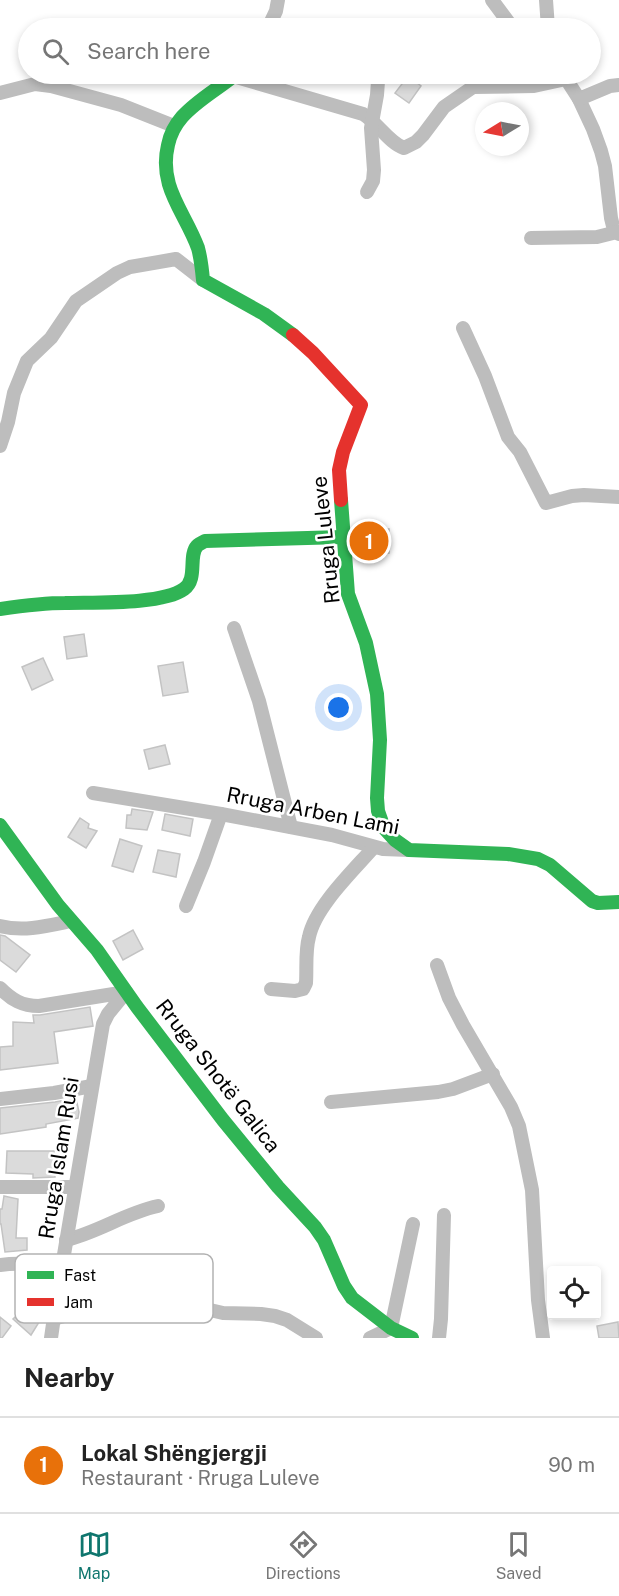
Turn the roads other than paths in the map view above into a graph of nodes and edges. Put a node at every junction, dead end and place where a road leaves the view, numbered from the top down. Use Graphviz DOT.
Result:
graph roads {
  1 [pos="278,0"];
  2 [pos="492,0"];
  3 [pos="546,0"];
  4 [pos="273,18"];
  5 [pos="505,18"];
  6 [pos="547,18"];
  7 [pos="223,84"];
  8 [pos="264,84"];
  9 [pos="378,84"];
  10 [pos="540,84"];
  11 [pos="569,84"];
  12 [pos="619,85"];
  13 [pos="0,93"];
  14 [pos="579,99"];
  15 [pos="371,119"];
  16 [pos="174,126"];
  17 [pos="368,192"];
  18 [pos="618,233"];
  19 [pos="531,238"];
  20 [pos="203,280"];
  21 [pos="463,328"];
  22 [pos="0,446"];
  23 [pos="619,497"];
  24 [pos="344,537"];
  25 [pos="0,609"];
  26 [pos="234,628"];
  27 [pos="93,793"];
  28 [pos="221,814"];
  29 [pos="0,825"];
  30 [pos="291,827"];
  31 [pos="374,848"];
  32 [pos="414,850"];
  33 [pos="619,902"];
  34 [pos="186,906"];
  35 [pos="71,921"];
  36 [pos="0,926"];
  37 [pos="437,965"];
  38 [pos="0,988"];
  39 [pos="271,989"];
  40 [pos="126,992"];
  41 [pos="493,1074"];
  42 [pos="92,1086"];
  43 [pos="0,1099"];
  44 [pos="331,1102"];
  45 [pos="0,1187"];
  46 [pos="75,1187"];
  47 [pos="158,1206"];
  48 [pos="444,1215"];
  49 [pos="413,1224"];
  50 [pos="66,1239"];
  51 [pos="64,1254"];
  52 [pos="15,1262"];
  53 [pos="0,1264"];
  54 [pos="213,1311"];
  55 [pos="53,1323"];
  56 [pos="391,1328"];
  57 [pos="51,1338"];
  58 [pos="316,1338"];
  59 [pos="370,1338"];
  60 [pos="412,1338"];
  61 [pos="439,1338"];
  62 [pos="543,1338"];
  1 -- 4 [label="street"];
  2 -- 5 [label="street"];
  3 -- 6 [label="street"];
  7 -- 16 [label="street"];
  8 -- 15 [label="street"];
  9 -- 15 [label="street"];
  10 -- 15 [label="street"];
  11 -- 14 [label="street"];
  12 -- 14 [label="street"];
  13 -- 16 [label="street"];
  14 -- 18 [label="street"];
  15 -- 17 [label="street"];
  16 -- 20 [label="street"];
  18 -- 19 [label="street"];
  20 -- 22 [label="street"];
  20 -- 24 [label="street, Rruga Luleve"];
  21 -- 23 [label="street"];
  24 -- 25 [label="street"];
  24 -- 32 [label="street, Rruga Luleve"];
  26 -- 30 [label="street"];
  27 -- 28 [label="street, Rruga Arben Lami"];
  28 -- 30 [label="street, Rruga Arben Lami"];
  28 -- 34 [label="street"];
  29 -- 35 [label="street, Rruga Shotë Galica"];
  30 -- 31 [label="street, Rruga Arben Lami"];
  31 -- 32 [label="street, Rruga Arben Lami"];
  31 -- 39 [label="street"];
  32 -- 33 [label="street, Rruga Arben Lami"];
  35 -- 36 [label="street"];
  35 -- 40 [label="street, Rruga Shotë Galica"];
  37 -- 41 [label="street"];
  38 -- 40 [label="street"];
  40 -- 42 [label="street, Rruga Islam Rusi"];
  40 -- 56 [label="street, Rruga Shotë Galica"];
  41 -- 44 [label="street"];
  41 -- 62 [label="street"];
  42 -- 43 [label="street"];
  42 -- 46 [label="street, Rruga Islam Rusi"];
  45 -- 46 [label="street"];
  46 -- 50 [label="street, Rruga Islam Rusi"];
  47 -- 50 [label="street"];
  48 -- 61 [label="street"];
  49 -- 56 [label="street"];
  50 -- 51 [label="street, Rruga Islam Rusi"];
  52 -- 53 [label="street"];
  54 -- 58 [label="street"];
  55 -- 57 [label="street, Rruga Islam Rusi"];
  56 -- 59 [label="street"];
  56 -- 60 [label="street, Rruga Shotë Galica"];
}
